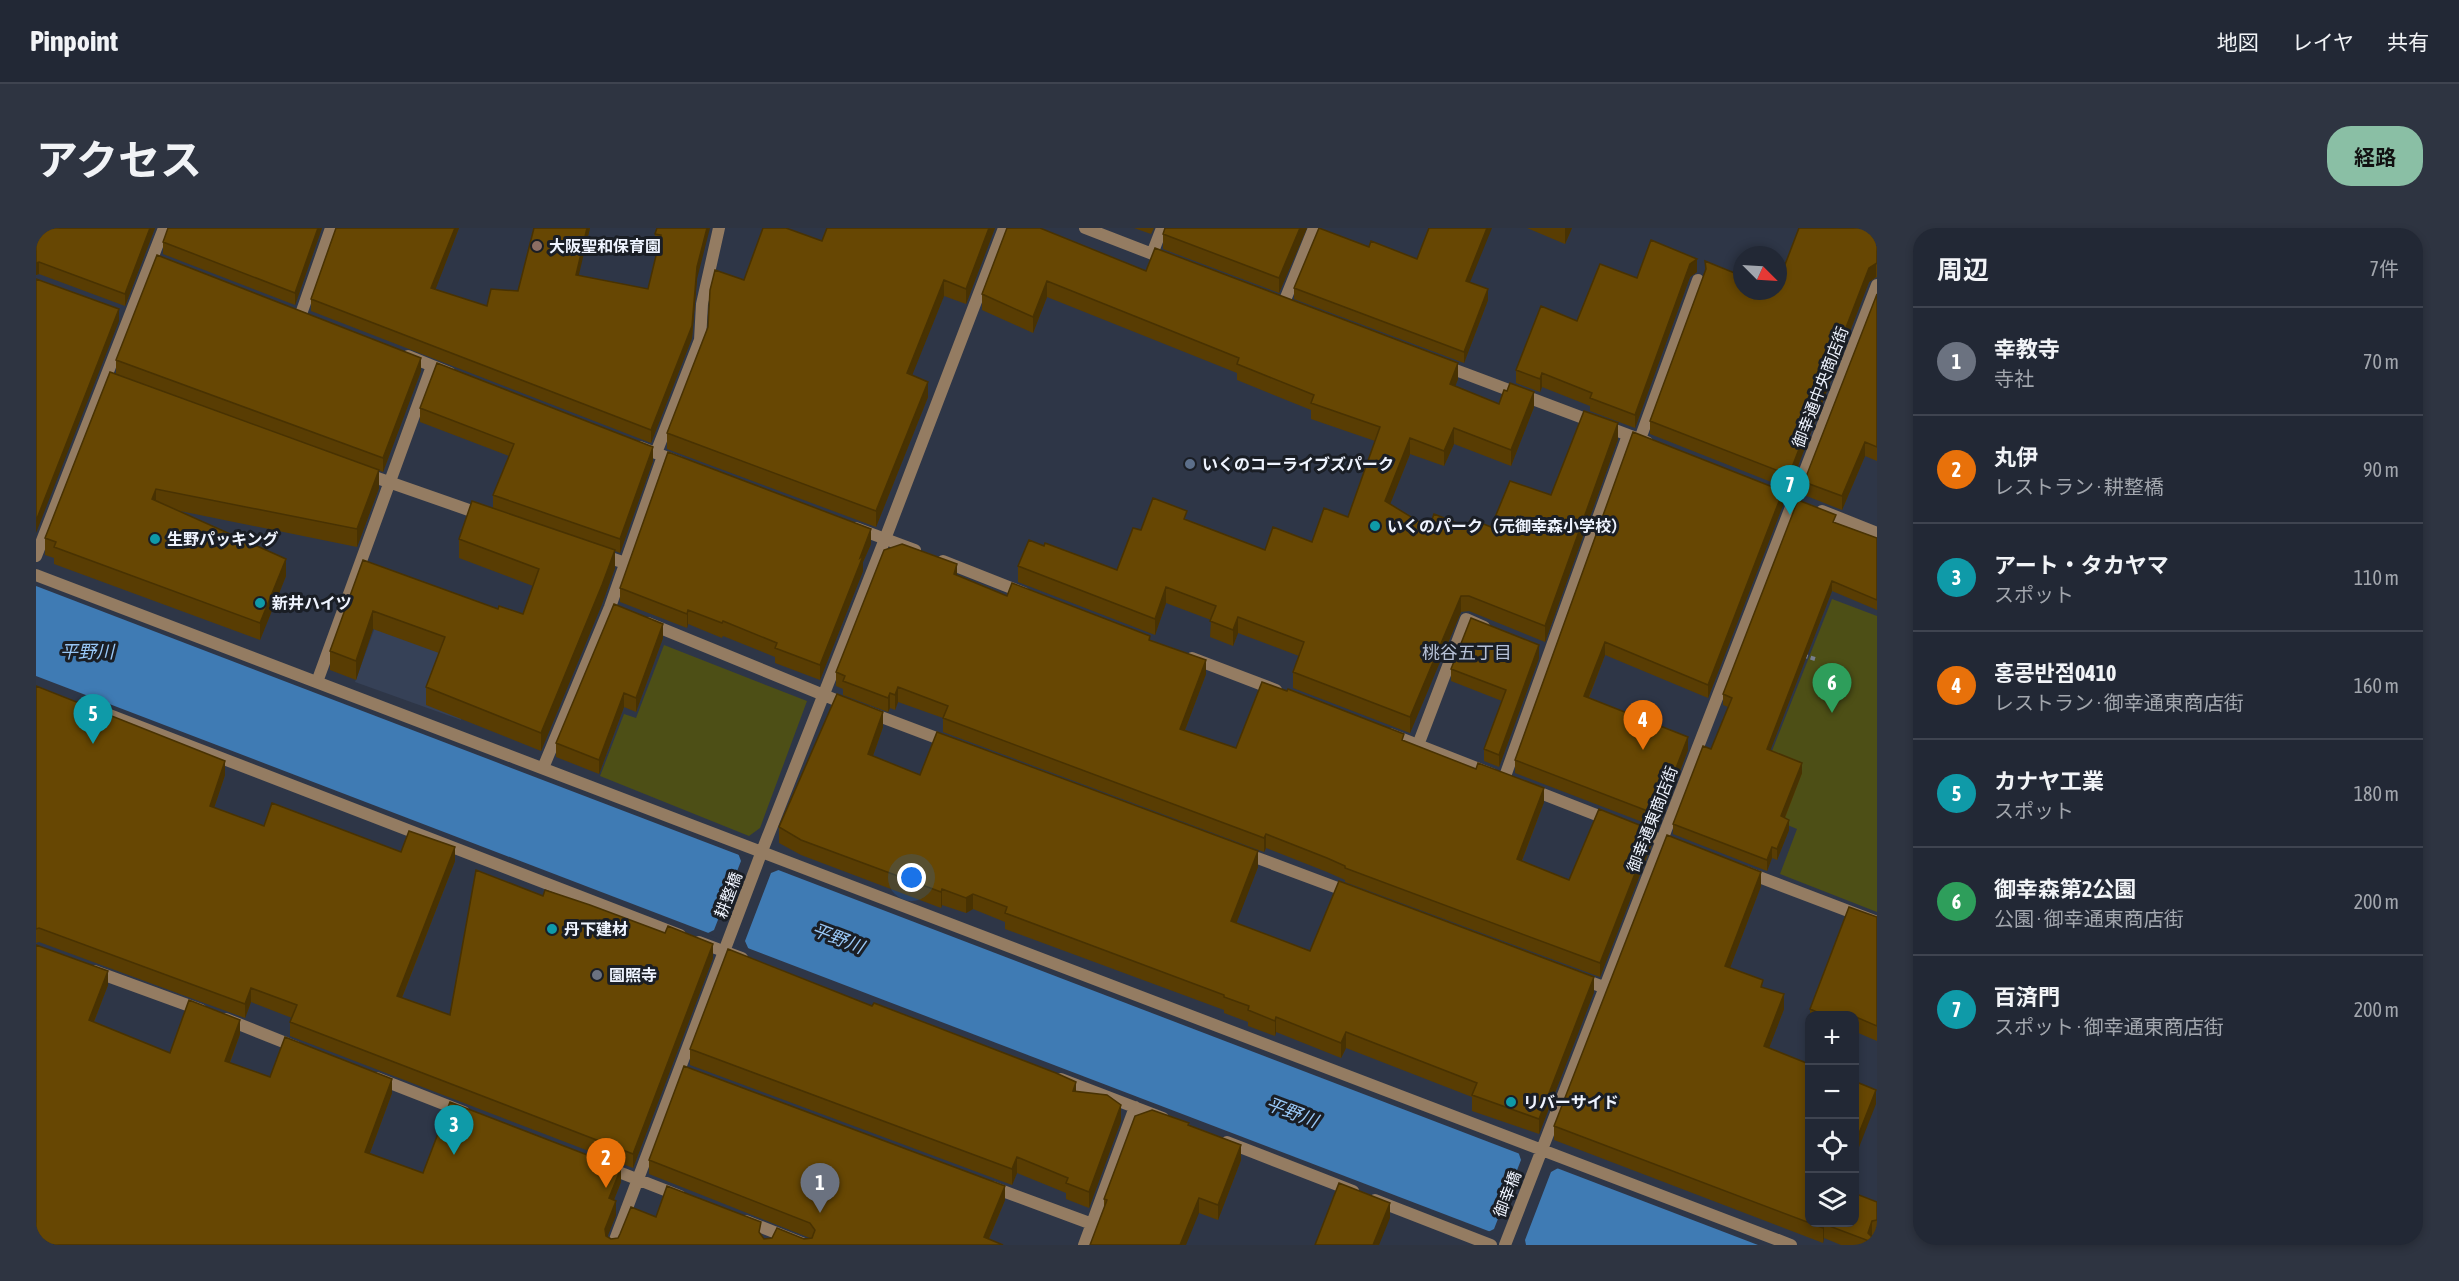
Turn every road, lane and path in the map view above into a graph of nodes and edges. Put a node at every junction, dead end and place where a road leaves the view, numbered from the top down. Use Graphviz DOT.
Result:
graph roads {
  1 [pos="164,228"];
  2 [pos="331,228"];
  3 [pos="719,228"];
  4 [pos="1004,228"];
  5 [pos="1085,228"];
  6 [pos="1162,228"];
  7 [pos="1314,228"];
  8 [pos="1152,254"];
  9 [pos="1185,267"];
  10 [pos="1698,280"];
  11 [pos="1877,285"];
  12 [pos="1283,305"];
  13 [pos="301,315"];
  14 [pos="399,353"];
  15 [pos="1428,359"];
  16 [pos="432,366"];
  17 [pos="466,379"];
  18 [pos="1634,437"];
  19 [pos="633,444"];
  20 [pos="1662,448"];
  21 [pos="659,455"];
  22 [pos="346,467"];
  23 [pos="696,469"];
  24 [pos="390,483"];
  25 [pos="1789,498"];
  26 [pos="491,517"];
  27 [pos="841,522"];
  28 [pos="1877,532"];
  29 [pos="885,539"];
  30 [pos="591,552"];
  31 [pos="36,556"];
  32 [pos="625,563"];
  33 [pos="36,575"];
  34 [pos="1041,599"];
  35 [pos="641,620"];
  36 [pos="1497,632"];
  37 [pos="1794,652"];
  38 [pos="1185,655"];
  39 [pos="1815,659"];
  40 [pos="317,682"];
  41 [pos="1285,694"];
  42 [pos="824,696"];
  43 [pos="80,704"];
  44 [pos="1373,728"];
  45 [pos="1418,745"];
  46 [pos="958,746"];
  47 [pos="543,768"];
  48 [pos="1504,779"];
  49 [pos="1661,840"];
  50 [pos="1237,850"];
  51 [pos="1693,852"];
  52 [pos="760,856"];
  53 [pos="1736,868"];
  54 [pos="1360,896"];
  55 [pos="1877,922"];
  56 [pos="726,947"];
  57 [pos="757,964"];
  58 [pos="79,966"];
  59 [pos="1572,976"];
  60 [pos="1605,988"];
  61 [pos="309,1052"];
  62 [pos="364,1073"];
  63 [pos="1046,1073"];
  64 [pos="1135,1107"];
  65 [pos="474,1116"];
  66 [pos="1179,1124"];
  67 [pos="1213,1137"];
  68 [pos="1539,1154"];
  69 [pos="595,1163"];
  70 [pos="639,1180"];
  71 [pos="980,1182"];
  72 [pos="694,1201"];
  73 [pos="738,1219"];
  74 [pos="1092,1224"];
  75 [pos="772,1232"];
  76 [pos="1506,1243"];
  77 [pos="613,1245"];
  78 [pos="767,1245"];
  79 [pos="807,1245"];
  80 [pos="1084,1245"];
  81 [pos="1491,1245"];
  82 [pos="1791,1245"];
  1 -- 31 [label="street"];
  2 -- 13 [label="street"];
  3 -- 21 [label="street"];
  4 -- 29 [label="street, 耕整橋"];
  5 -- 8 [label="street"];
  6 -- 8 [label="street"];
  7 -- 12 [label="street"];
  8 -- 9 [label="street"];
  10 -- 18 [label="street"];
  11 -- 25 [label="street, 御幸通中央商店街"];
  14 -- 16 [label="street"];
  15 -- 18 [label="street"];
  16 -- 17 [label="street"];
  16 -- 24 [label="street"];
  18 -- 20 [label="street"];
  18 -- 48 [label="street"];
  19 -- 21 [label="street"];
  21 -- 23 [label="street"];
  21 -- 32 [label="street"];
  22 -- 24 [label="street"];
  24 -- 26 [label="street"];
  24 -- 40 [label="street"];
  25 -- 28 [label="street"];
  25 -- 49 [label="street, 御幸通東商店街"];
  27 -- 29 [label="street"];
  29 -- 34 [label="street"];
  29 -- 42 [label="street, 耕整橋"];
  30 -- 32 [label="street"];
  32 -- 47 [label="street"];
  33 -- 40 [label="street"];
  35 -- 42 [label="street"];
  36 -- 45 [label="street"];
  37 -- 39 [label="path"];
  38 -- 41 [label="street"];
  40 -- 47 [label="street"];
  42 -- 46 [label="street"];
  42 -- 52 [label="street, 耕整橋"];
  43 -- 56 [label="street"];
  44 -- 45 [label="street"];
  45 -- 48 [label="street"];
  47 -- 52 [label="street"];
  48 -- 49 [label="street"];
  49 -- 51 [label="street"];
  49 -- 60 [label="street, 御幸通東商店街"];
  50 -- 54 [label="street"];
  52 -- 56 [label="street, 耕整橋"];
  52 -- 68 [label="street"];
  53 -- 55 [label="street"];
  56 -- 57 [label="street"];
  56 -- 70 [label="street, 耕整橋"];
  58 -- 61 [label="street"];
  59 -- 60 [label="street"];
  60 -- 68 [label="street, 御幸通東商店街"];
  62 -- 65 [label="street"];
  63 -- 64 [label="street"];
  64 -- 66 [label="street"];
  64 -- 74 [label="street"];
  67 -- 81 [label="street"];
  68 -- 76 [label="street, 御幸橋"];
  68 -- 82 [label="street"];
  69 -- 70 [label="street"];
  70 -- 72 [label="street"];
  70 -- 77 [label="street, 耕整橋"];
  71 -- 74 [label="street"];
  73 -- 75 [label="street"];
  74 -- 80 [label="street"];
  75 -- 78 [label="street"];
  75 -- 79 [label="street"];
}
